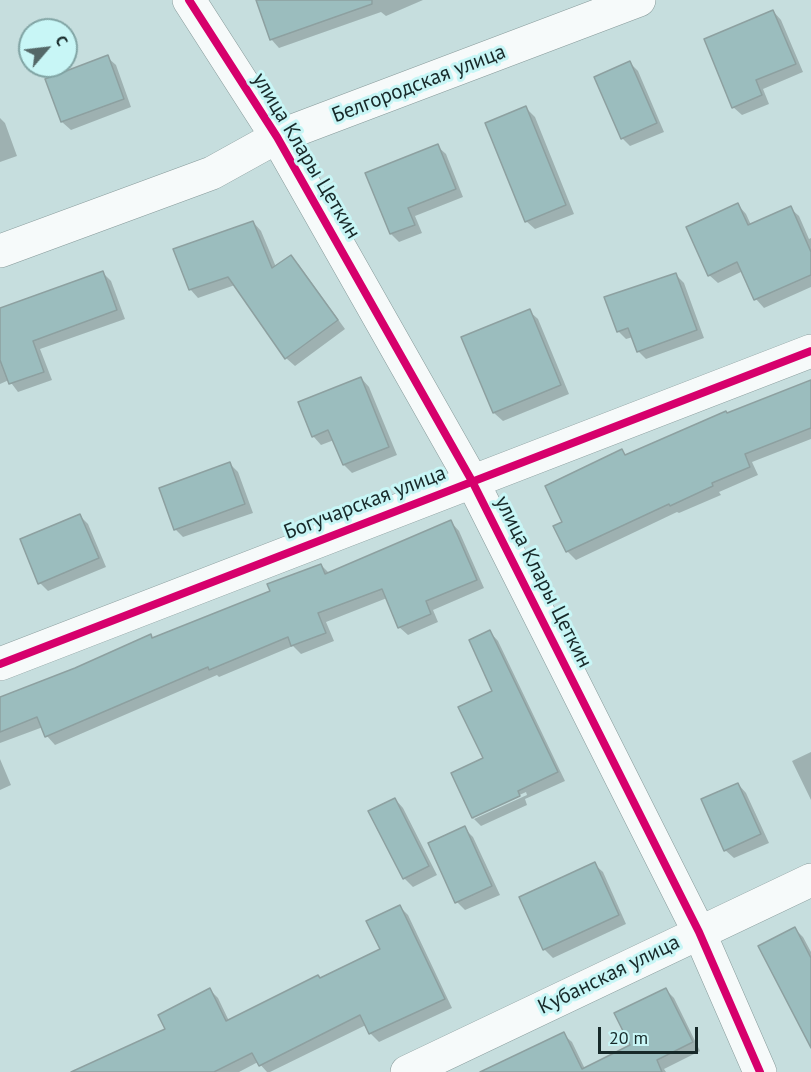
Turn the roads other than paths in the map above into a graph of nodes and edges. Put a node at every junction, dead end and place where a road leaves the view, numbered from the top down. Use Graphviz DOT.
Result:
graph roads {
  1 [pos="189,0"];
  2 [pos="639,0"];
  3 [pos="277,137"];
  4 [pos="0,251"];
  5 [pos="811,351"];
  6 [pos="472,481"];
  7 [pos="0,664"];
  8 [pos="811,880"];
  9 [pos="699,932"];
  10 [pos="407,1072"];
  11 [pos="760,1072"];
  1 -- 3 [label="street, улица Клары Цеткин"];
  2 -- 3 [label="street, Белгородская улица"];
  3 -- 4 [label="street, Белгородская улица"];
  3 -- 6 [label="street, улица Клары Цеткин"];
  5 -- 6 [label="street, Богучарская улица"];
  6 -- 7 [label="street, Богучарская улица"];
  6 -- 9 [label="street, улица Клары Цеткин"];
  8 -- 9 [label="street, Кубанская улица"];
  9 -- 10 [label="street, Кубанская улица"];
  9 -- 11 [label="street, улица Клары Цеткин"];
}
